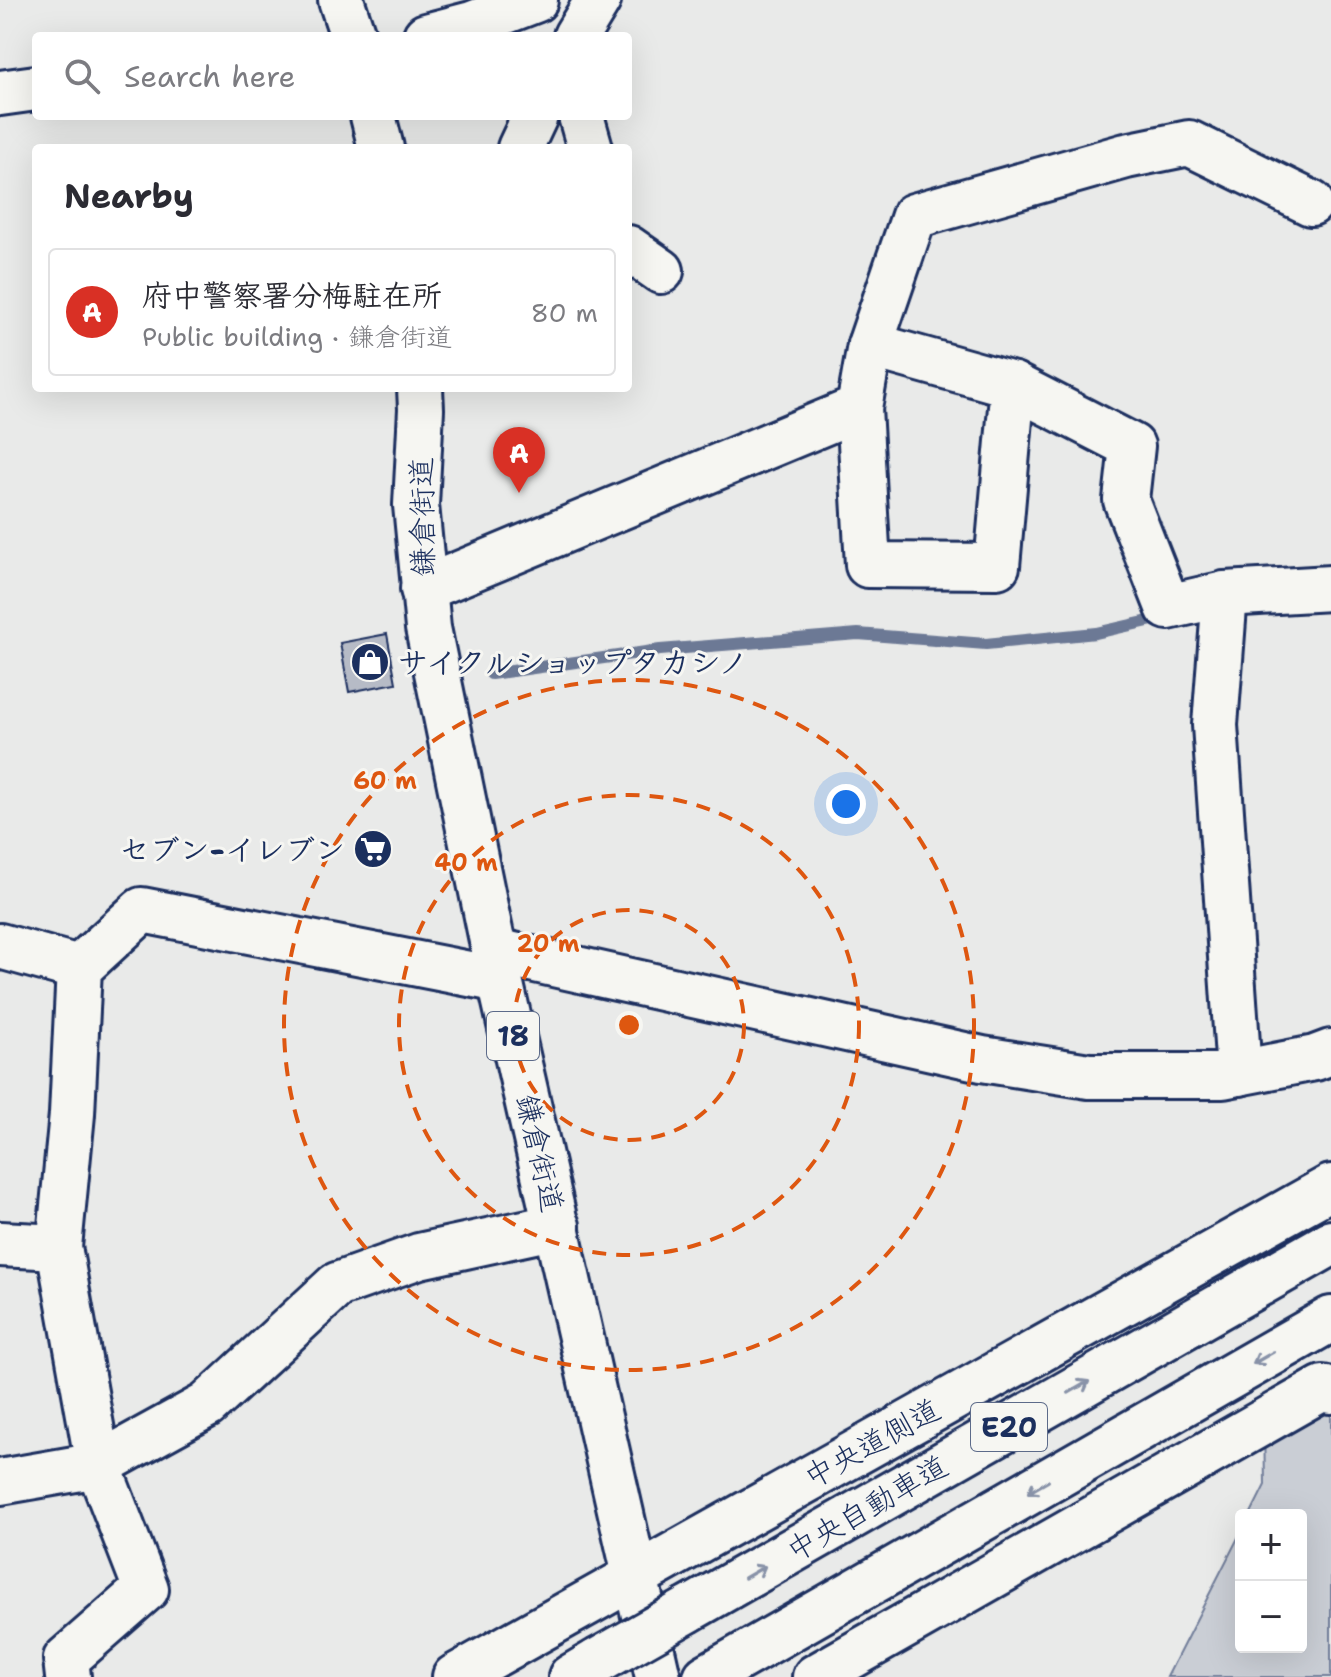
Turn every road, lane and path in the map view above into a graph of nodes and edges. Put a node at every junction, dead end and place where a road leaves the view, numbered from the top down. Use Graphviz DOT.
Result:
graph roads {
  1 [pos="341,0"];
  2 [pos="535,0"];
  3 [pos="598,0"];
  4 [pos="352,32"];
  5 [pos="441,32"];
  6 [pos="578,32"];
  7 [pos="32,89"];
  8 [pos="0,93"];
  9 [pos="374,120"];
  10 [pos="533,120"];
  11 [pos="582,120"];
  12 [pos="380,144"];
  13 [pos="522,144"];
  14 [pos="589,144"];
  15 [pos="1311,203"];
  16 [pos="870,345"];
  17 [pos="1013,385"];
  18 [pos="423,395"];
  19 [pos="859,408"];
  20 [pos="1331,588"];
  21 [pos="423,589"];
  22 [pos="1225,594"];
  23 [pos="0,946"];
  24 [pos="498,966"];
  25 [pos="79,968"];
  26 [pos="1331,1052"];
  27 [pos="1239,1073"];
  28 [pos="1331,1187"];
  29 [pos="557,1226"];
  30 [pos="1331,1243"];
  31 [pos="0,1244"];
  32 [pos="59,1247"];
  33 [pos="1331,1319"];
  34 [pos="1331,1391"];
  35 [pos="98,1465"];
  36 [pos="0,1482"];
  37 [pos="635,1576"];
  38 [pos="68,1677"];
  39 [pos="455,1677"];
  40 [pos="571,1677"];
  41 [pos="658,1677"];
  42 [pos="706,1677"];
  43 [pos="815,1677"];
  1 -- 4 [label="main road"];
  2 -- 5 [label="main road"];
  3 -- 6 [label="main road"];
  7 -- 8 [label="main road"];
  9 -- 12 [label="main road"];
  10 -- 13 [label="main road"];
  11 -- 14 [label="main road"];
  15 -- 16 [label="main road"];
  16 -- 17 [label="main road"];
  16 -- 19 [label="main road"];
  17 -- 19 [label="main road"];
  17 -- 22 [label="main road"];
  18 -- 21 [label="main road, 鎌倉街道 / 18"];
  19 -- 21 [label="main road"];
  20 -- 22 [label="main road"];
  21 -- 24 [label="main road, 鎌倉街道 / 18"];
  22 -- 27 [label="main road"];
  23 -- 25 [label="main road"];
  24 -- 25 [label="main road"];
  24 -- 27 [label="main road"];
  24 -- 29 [label="main road, 鎌倉街道 / 18"];
  25 -- 32 [label="main road"];
  26 -- 27 [label="main road"];
  28 -- 37 [label="main road, 中央道側道"];
  29 -- 35 [label="main road"];
  29 -- 37 [label="main road, 鎌倉街道 / 18"];
  40 -- 30 [label="main road, 中央自動車道 / E20, one-way, bridge"];
  31 -- 32 [label="main road"];
  32 -- 35 [label="main road"];
  33 -- 42 [label="main road, E20, one-way"];
  34 -- 43 [label="main road"];
  35 -- 36 [label="main road"];
  35 -- 38 [label="main road"];
  37 -- 39 [label="main road, 中央道側道"];
  37 -- 41 [label="main road, 鎌倉街道 / 18"];
}
